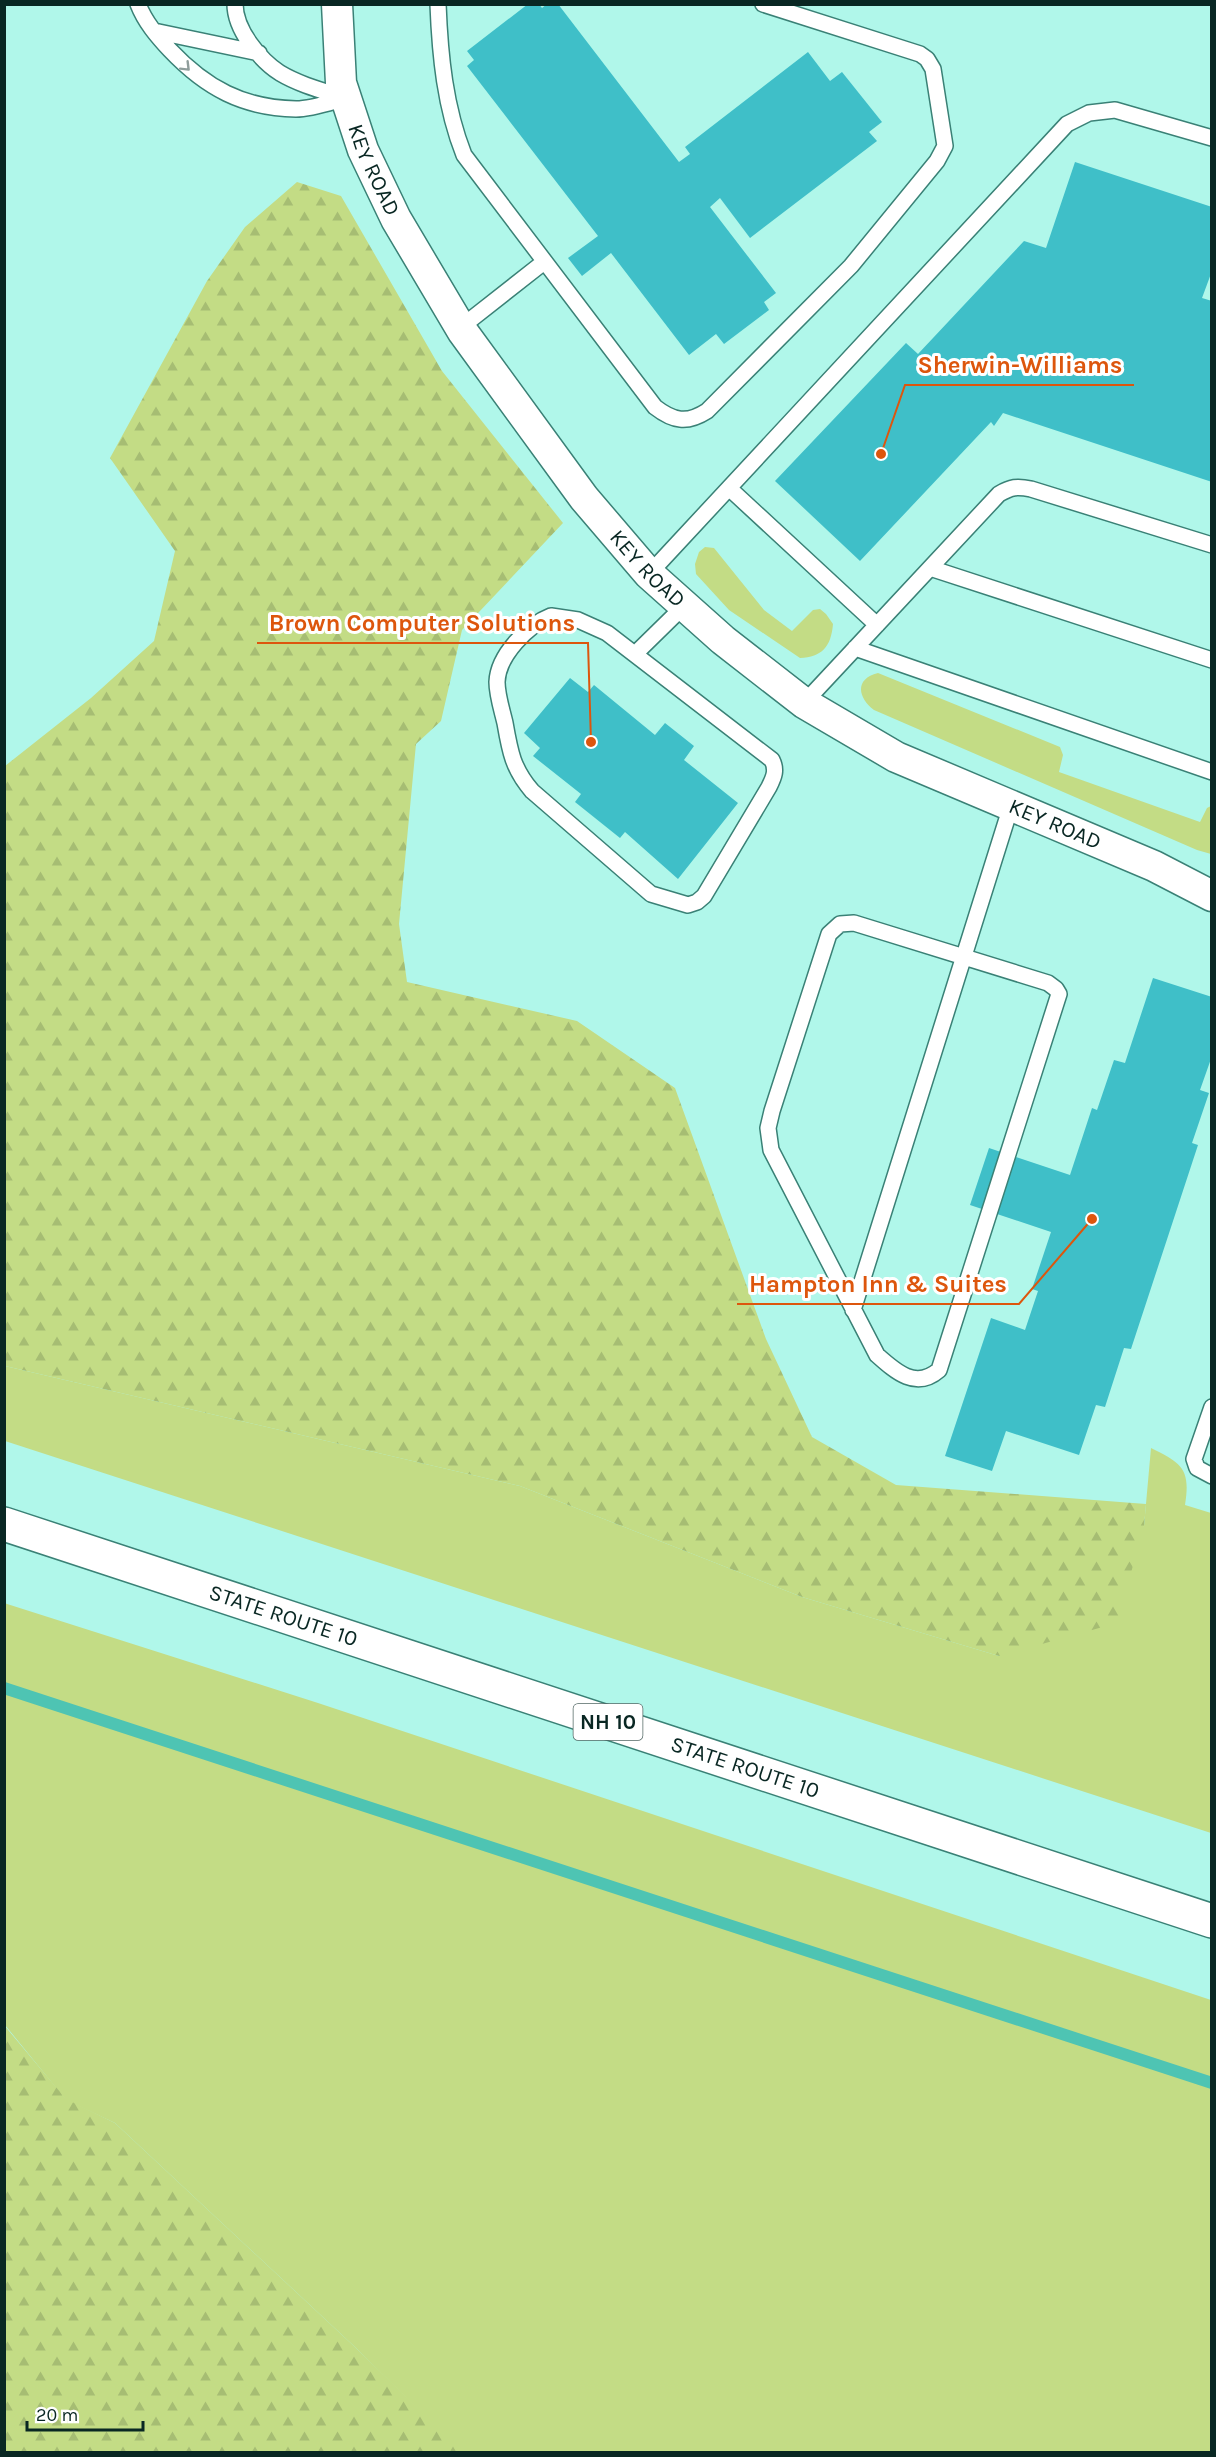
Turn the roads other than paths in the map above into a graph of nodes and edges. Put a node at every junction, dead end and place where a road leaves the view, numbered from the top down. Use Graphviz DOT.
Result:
graph roads {
  1 [pos="138,4"];
  2 [pos="337,4"];
  3 [pos="438,4"];
  4 [pos="763,4"];
  5 [pos="234,5"];
  6 [pos="154,31"];
  7 [pos="259,53"];
  8 [pos="346,98"];
  9 [pos="1212,138"];
  10 [pos="544,262"];
  11 [pos="460,328"];
  12 [pos="729,488"];
  13 [pos="1212,545"];
  14 [pos="930,568"];
  15 [pos="649,574"];
  16 [pos="684,606"];
  17 [pos="877,625"];
  18 [pos="855,648"];
  19 [pos="635,654"];
  20 [pos="1212,660"];
  21 [pos="804,703"];
  22 [pos="1212,772"];
  23 [pos="1011,806"];
  24 [pos="1212,896"];
  25 [pos="963,957"];
  26 [pos="854,1310"];
  27 [pos="1212,1407"];
  28 [pos="1212,1476"];
  29 [pos="4,1524"];
  30 [pos="1212,1921"];
  1 -- 6 [label="lane"];
  2 -- 8 [label="street, KEY ROAD"];
  3 -- 10 [label="lane"];
  4 -- 10 [label="lane"];
  5 -- 7 [label="lane"];
  6 -- 7 [label="lane"];
  6 -- 8 [label="lane, one-way"];
  7 -- 8 [label="lane"];
  8 -- 11 [label="street, KEY ROAD"];
  9 -- 12 [label="lane"];
  10 -- 11 [label="lane"];
  11 -- 15 [label="street, KEY ROAD"];
  12 -- 15 [label="lane"];
  12 -- 17 [label="lane"];
  13 -- 14 [label="lane"];
  14 -- 17 [label="lane"];
  14 -- 20 [label="lane"];
  15 -- 16 [label="street, KEY ROAD"];
  16 -- 19 [label="lane"];
  16 -- 21 [label="street, KEY ROAD"];
  17 -- 18 [label="lane"];
  18 -- 21 [label="lane"];
  18 -- 22 [label="lane"];
  19 -- 19 [label="lane"];
  21 -- 23 [label="street, KEY ROAD"];
  23 -- 24 [label="street, KEY ROAD"];
  23 -- 25 [label="lane"];
  25 -- 26 [label="lane"];
  25 -- 26 [label="lane"];
  25 -- 26 [label="lane"];
  27 -- 28 [label="lane"];
  29 -- 30 [label="highway, STATE ROUTE 10 / NH 10"];
}
